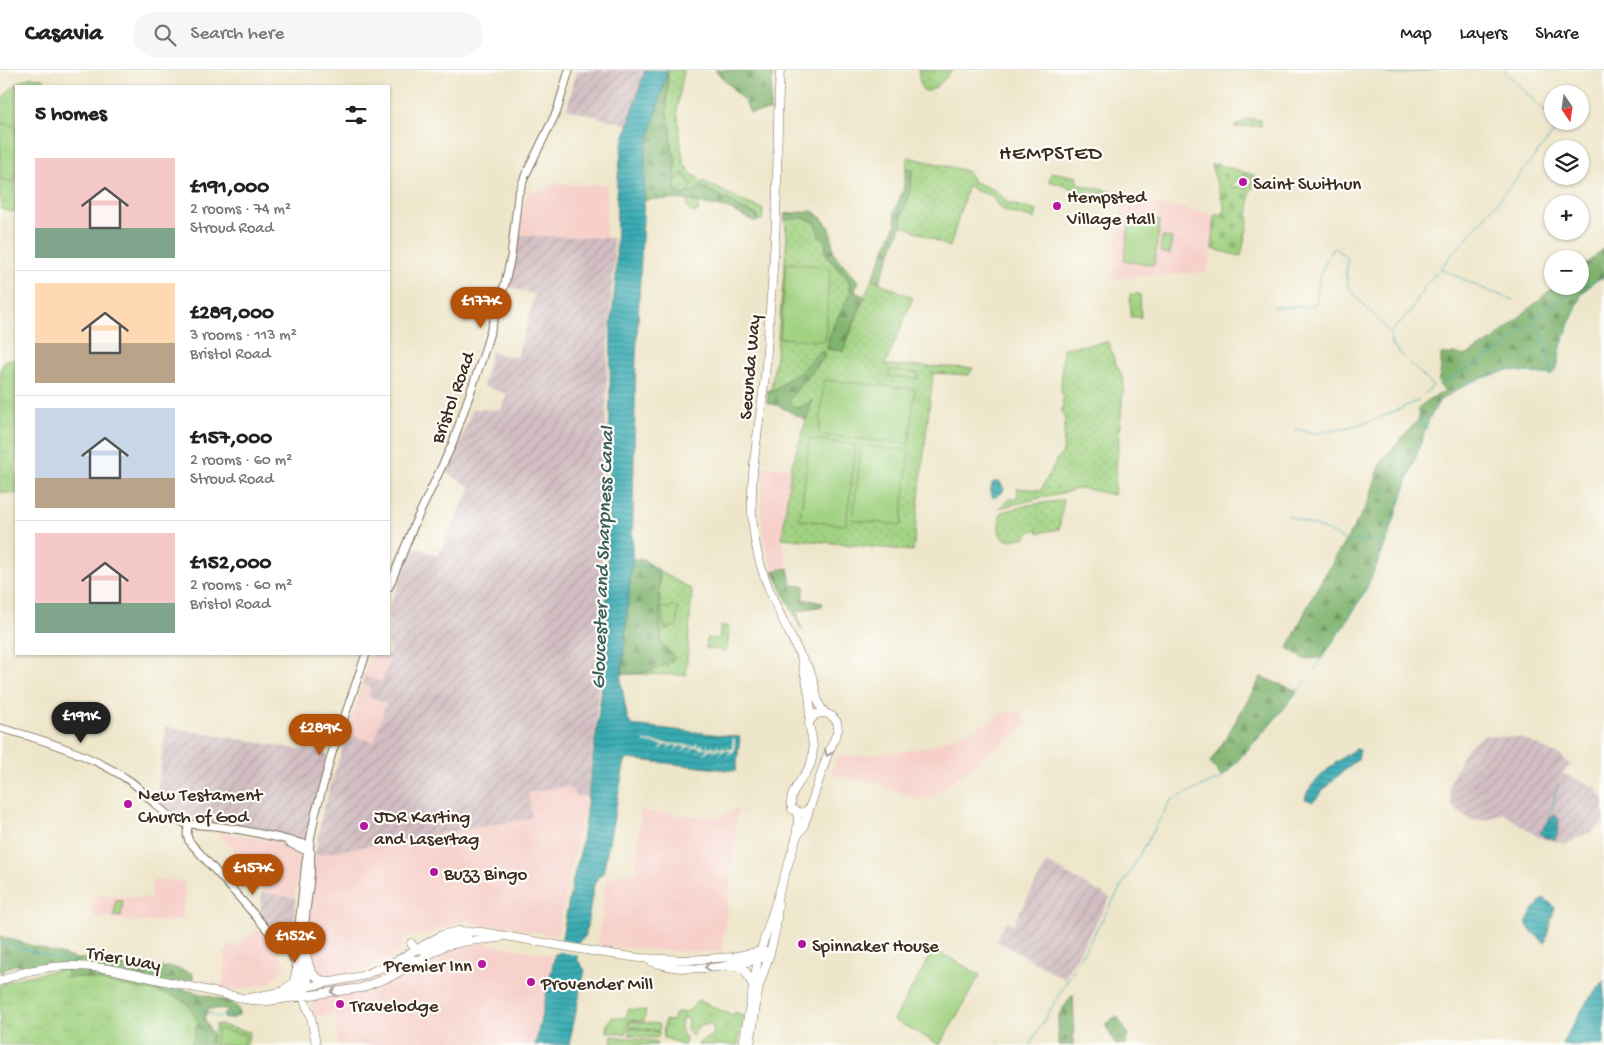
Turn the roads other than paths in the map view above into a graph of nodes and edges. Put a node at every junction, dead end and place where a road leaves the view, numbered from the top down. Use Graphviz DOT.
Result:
graph roads {
  1 [pos="569,70"];
  2 [pos="780,70"];
  3 [pos="390,585"];
  4 [pos="366,655"];
  5 [pos="801,657"];
  6 [pos="825,713"];
  7 [pos="810,721"];
  8 [pos="0,728"];
  9 [pos="810,806"];
  10 [pos="795,811"];
  11 [pos="188,824"];
  12 [pos="796,839"];
  13 [pos="310,850"];
  14 [pos="779,897"];
  15 [pos="270,932"];
  16 [pos="502,938"];
  17 [pos="511,938"];
  18 [pos="302,939"];
  19 [pos="413,946"];
  20 [pos="764,954"];
  21 [pos="640,958"];
  22 [pos="422,962"];
  23 [pos="730,965"];
  24 [pos="296,968"];
  25 [pos="0,981"];
  26 [pos="336,981"];
  27 [pos="753,986"];
  28 [pos="305,987"];
  29 [pos="278,992"];
  30 [pos="307,996"];
  31 [pos="244,998"];
  32 [pos="316,1045"];
  33 [pos="743,1045"];
  34 [pos="750,1045"];
  1 -- 3 [label="street, Bristol Road"];
  2 -- 5 [label="main road, Secunda Way"];
  4 -- 13 [label="street"];
  5 -- 6 [label="main road, Secunda Way"];
  5 -- 7 [label="main road, Secunda Way"];
  6 -- 7 [label="main road"];
  6 -- 9 [label="main road, Secunda Way, one-way"];
  7 -- 10 [label="main road, Secunda Way"];
  8 -- 11 [label="street"];
  9 -- 10 [label="main road"];
  9 -- 12 [label="main road, Secunda Way"];
  10 -- 12 [label="main road, Secunda Way"];
  11 -- 13 [label="street"];
  11 -- 15 [label="street"];
  12 -- 14 [label="main road"];
  13 -- 18 [label="street"];
  14 -- 20 [label="main road"];
  14 -- 20 [label="main road"];
  15 -- 18 [label="street"];
  15 -- 24 [label="street"];
  16 -- 17 [label="main road"];
  16 -- 19 [label="main road"];
  16 -- 22 [label="main road, Trier Way"];
  17 -- 19 [label="main road"];
  17 -- 21 [label="main road"];
  18 -- 24 [label="street"];
  18 -- 26 [label="main road"];
  18 -- 28 [label="main road"];
  19 -- 26 [label="main road"];
  20 -- 21 [label="main road"];
  20 -- 23 [label="main road"];
  20 -- 27 [label="main road"];
  20 -- 34 [label="main road"];
  23 -- 21 [label="main road, one-way"];
  22 -- 26 [label="main road"];
  22 -- 30 [label="main road, Trier Way, one-way"];
  23 -- 27 [label="main road"];
  24 -- 28 [label="street"];
  24 -- 29 [label="main road"];
  25 -- 31 [label="main road, Trier Way"];
  26 -- 28 [label="main road, Trier Way"];
  27 -- 33 [label="main road"];
  28 -- 29 [label="main road, Trier Way"];
  28 -- 30 [label="main road"];
  29 -- 31 [label="main road, Trier Way"];
  30 -- 31 [label="main road, Trier Way"];
  30 -- 32 [label="main road"];
}
